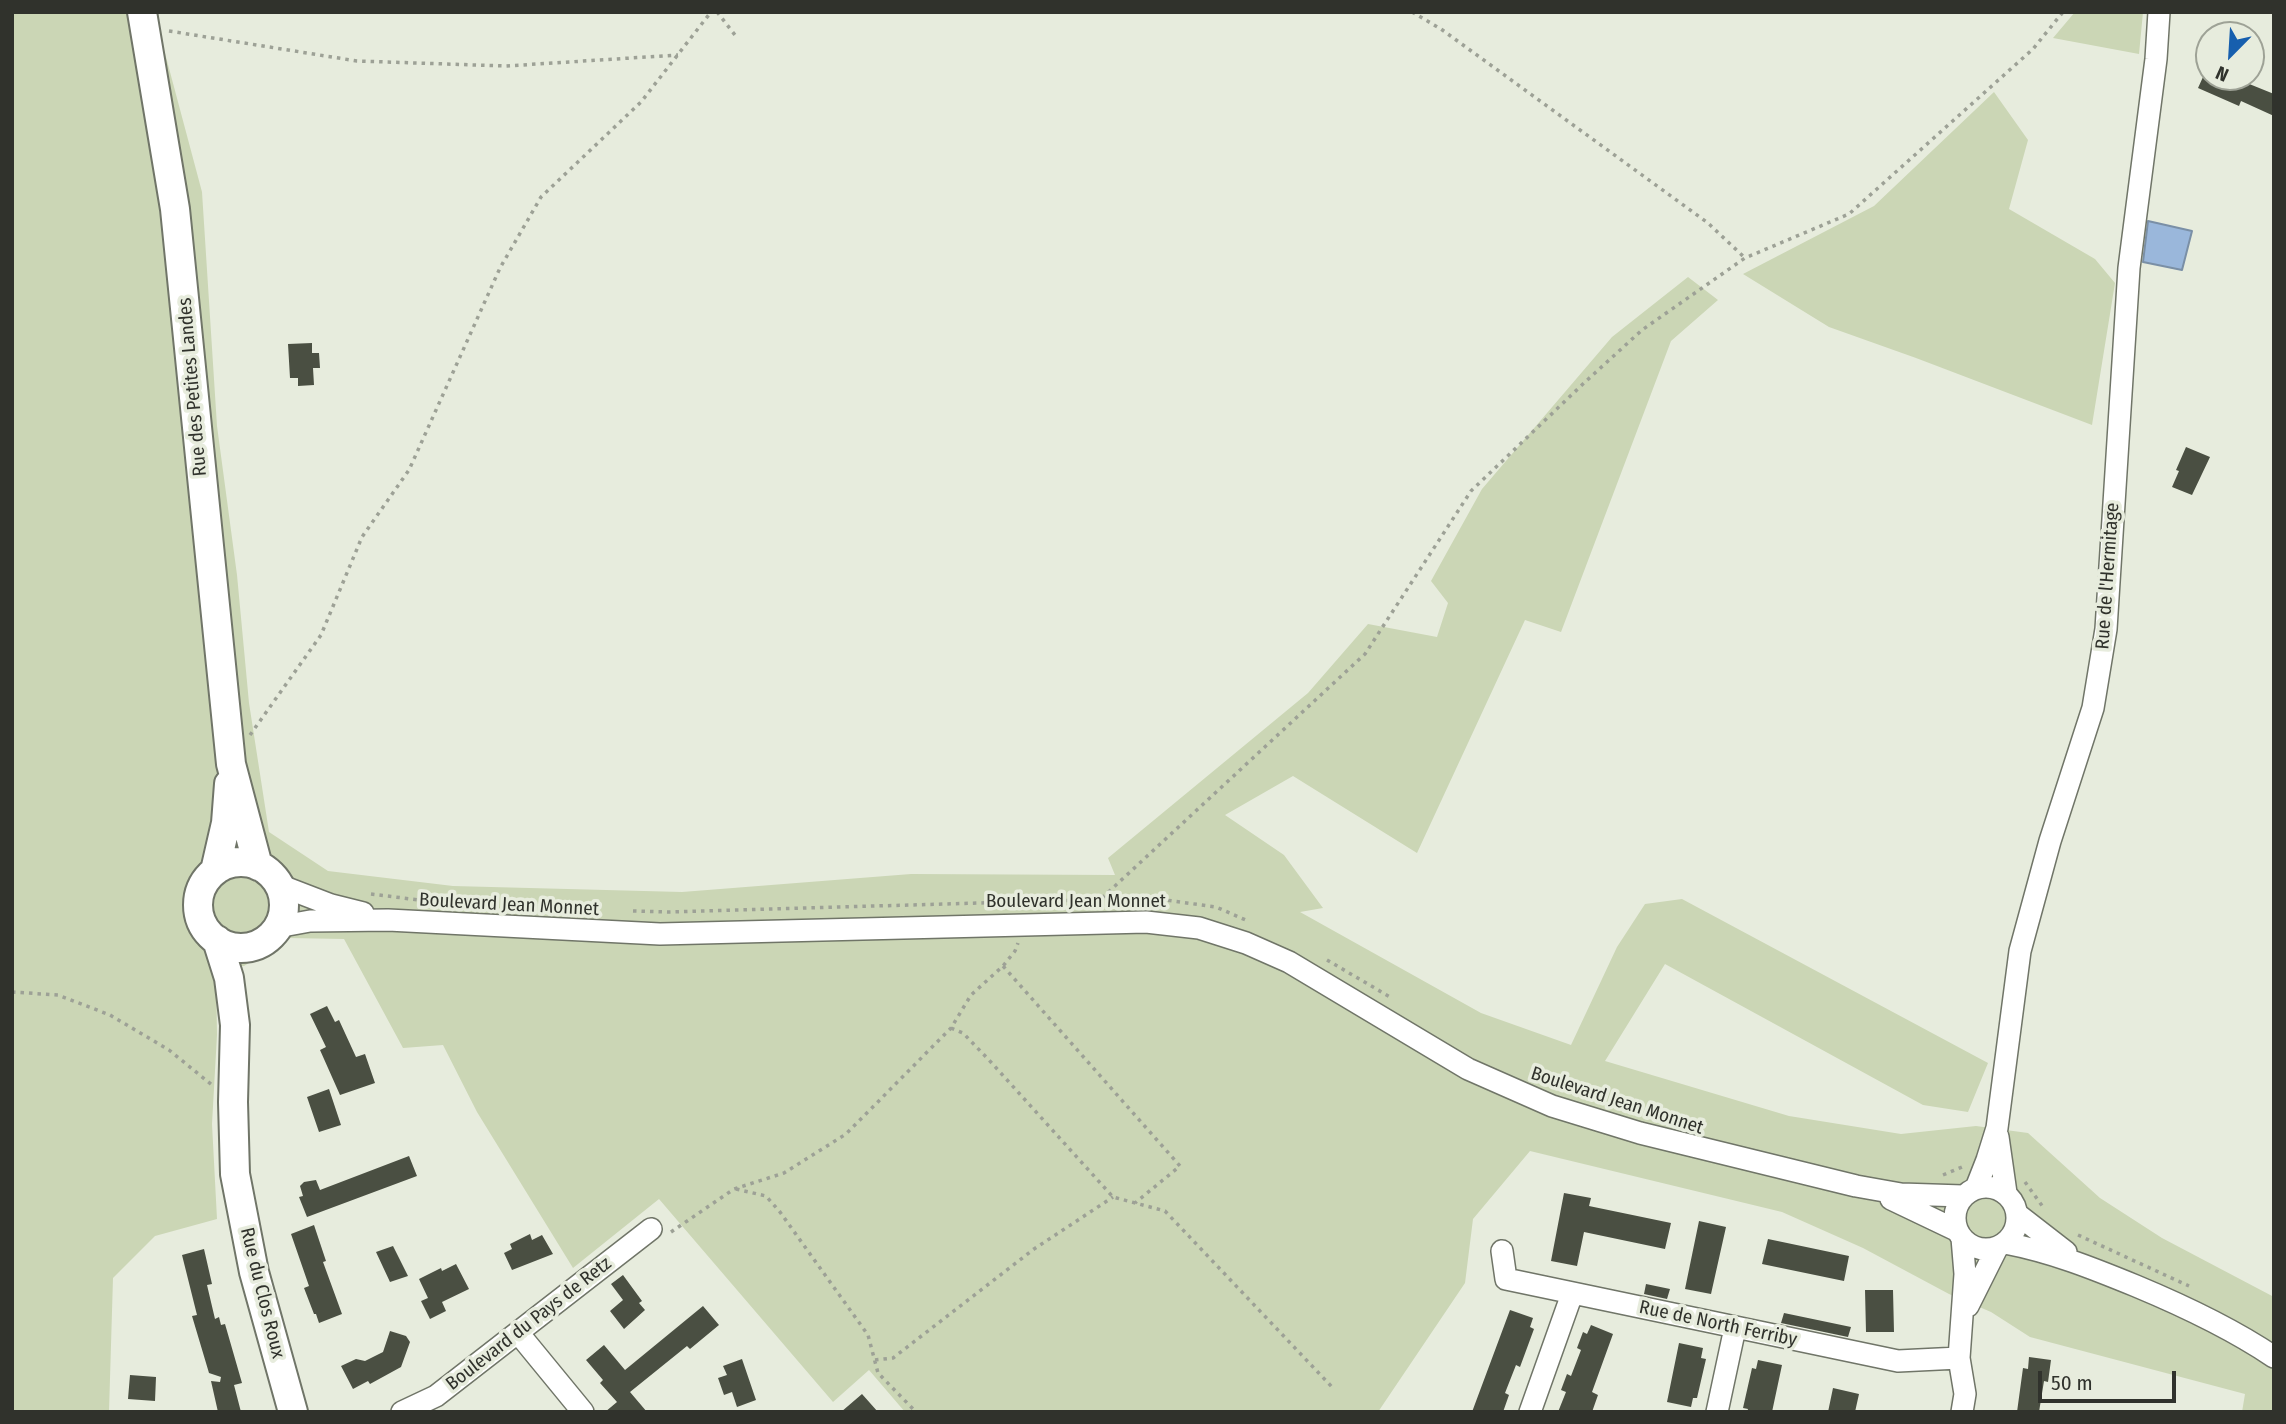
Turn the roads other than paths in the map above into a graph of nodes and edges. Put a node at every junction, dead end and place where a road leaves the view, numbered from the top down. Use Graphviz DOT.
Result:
graph roads {
  1 [pos="2159,12"];
  2 [pos="143,20"];
  3 [pos="231,764"];
  4 [pos="258,866"];
  5 [pos="215,871"];
  6 [pos="279,886"];
  7 [pos="388,920"];
  8 [pos="269,935"];
  9 [pos="217,940"];
  10 [pos="235,1025"];
  11 [pos="1994,1165"];
  12 [pos="1856,1186"];
  13 [pos="1969,1192"];
  14 [pos="2006,1193"];
  15 [pos="2017,1214"];
  16 [pos="652,1229"];
  17 [pos="1960,1235"];
  18 [pos="2001,1245"];
  19 [pos="1502,1251"];
  20 [pos="2085,1265"];
  21 [pos="1572,1294"];
  22 [pos="1961,1321"];
  23 [pos="1735,1328"];
  24 [pos="519,1334"];
  25 [pos="2274,1357"];
  26 [pos="1959,1358"];
  27 [pos="293,1412"];
  28 [pos="402,1412"];
  29 [pos="583,1412"];
  30 [pos="1530,1412"];
  31 [pos="1717,1412"];
  32 [pos="1962,1412"];
  1 -- 11 [label="street, Rue de l'Hermitage"];
  2 -- 3 [label="main road, Rue des Petites Landes"];
  3 -- 4 [label="main road, Rue des Petites Landes"];
  3 -- 5 [label="main road, Rue des Petites Landes"];
  4 -- 5 [label="main road"];
  4 -- 6 [label="main road"];
  5 -- 9 [label="main road"];
  6 -- 7 [label="street, Boulevard Jean Monnet"];
  6 -- 8 [label="main road"];
  7 -- 8 [label="street, Boulevard Jean Monnet"];
  7 -- 12 [label="street, Boulevard Jean Monnet"];
  8 -- 9 [label="main road"];
  8 -- 10 [label="main road"];
  9 -- 10 [label="main road"];
  10 -- 27 [label="main road, Rue du Clos Roux"];
  11 -- 13 [label="street, Rue de l'Hermitage"];
  11 -- 14 [label="street, Rue de l'Hermitage"];
  12 -- 13 [label="street, Boulevard Jean Monnet"];
  12 -- 17 [label="street, Boulevard Jean Monnet"];
  13 -- 14 [label="street"];
  13 -- 17 [label="street"];
  14 -- 15 [label="street"];
  15 -- 18 [label="street"];
  15 -- 20 [label="street"];
  16 -- 24 [label="street, Boulevard du Pays de Retz"];
  17 -- 18 [label="street"];
  17 -- 22 [label="street"];
  18 -- 20 [label="street"];
  18 -- 22 [label="street"];
  19 -- 21 [label="street, Rue de North Ferriby"];
  20 -- 25 [label="street"];
  21 -- 23 [label="street, Rue de North Ferriby"];
  21 -- 30 [label="street"];
  22 -- 26 [label="street"];
  23 -- 26 [label="street, Rue de North Ferriby"];
  23 -- 31 [label="street"];
  24 -- 28 [label="street, Boulevard du Pays de Retz"];
  24 -- 29 [label="street"];
  26 -- 32 [label="street"];
}
